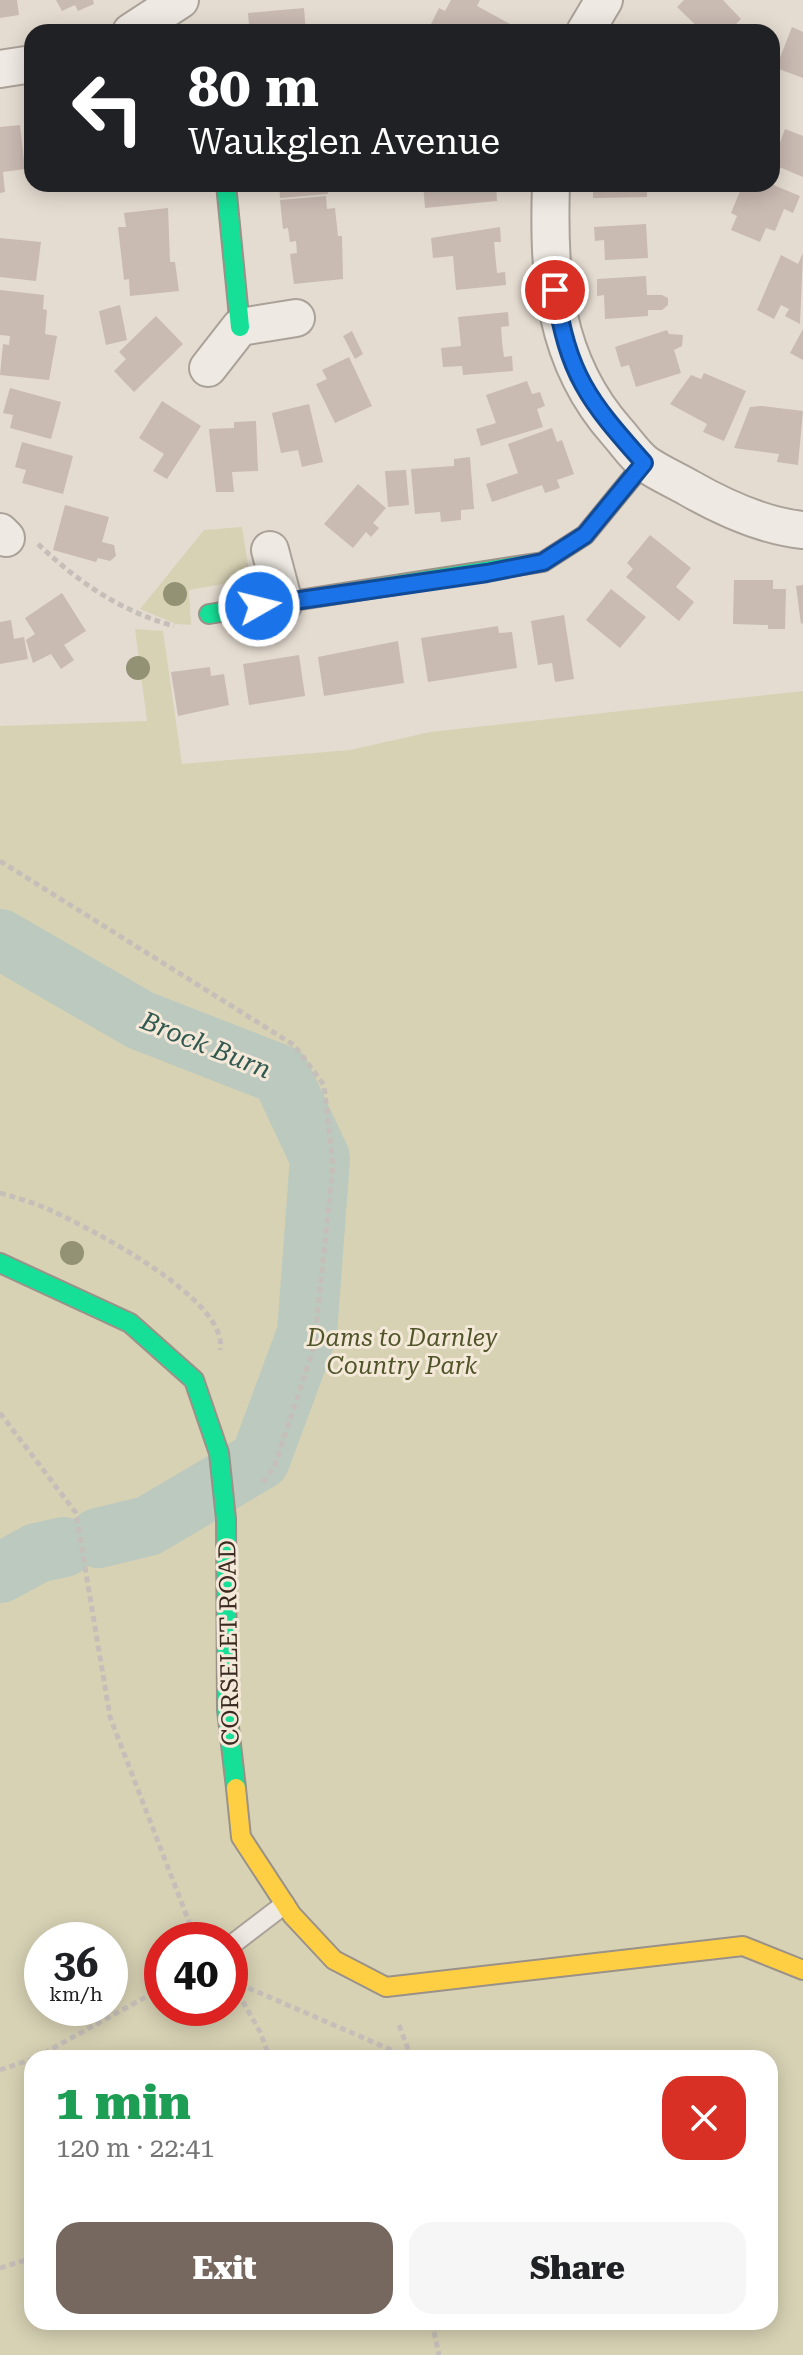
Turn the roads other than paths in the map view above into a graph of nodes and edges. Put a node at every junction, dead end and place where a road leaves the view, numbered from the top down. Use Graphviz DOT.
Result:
graph roads {
  1 [pos="604,0"];
  2 [pos="590,24"];
  3 [pos="24,65"];
  4 [pos="0,69"];
  5 [pos="227,192"];
  6 [pos="551,192"];
  7 [pos="296,318"];
  8 [pos="240,327"];
  9 [pos="208,368"];
  10 [pos="644,463"];
  11 [pos="803,530"];
  12 [pos="270,550"];
  13 [pos="284,603"];
  14 [pos="209,614"];
  15 [pos="0,1263"];
  16 [pos="285,1904"];
  17 [pos="248,1932"];
  18 [pos="803,1970"];
  1 -- 2 [label="street"];
  3 -- 4 [label="street"];
  5 -- 8 [label="street"];
  6 -- 10 [label="street"];
  7 -- 8 [label="street"];
  8 -- 9 [label="street"];
  10 -- 11 [label="street"];
  10 -- 13 [label="street"];
  12 -- 13 [label="street"];
  13 -- 14 [label="street"];
  15 -- 16 [label="street, CORSELET ROAD"];
  16 -- 17 [label="lane"];
  16 -- 18 [label="street, CORSELET ROAD"];
}
